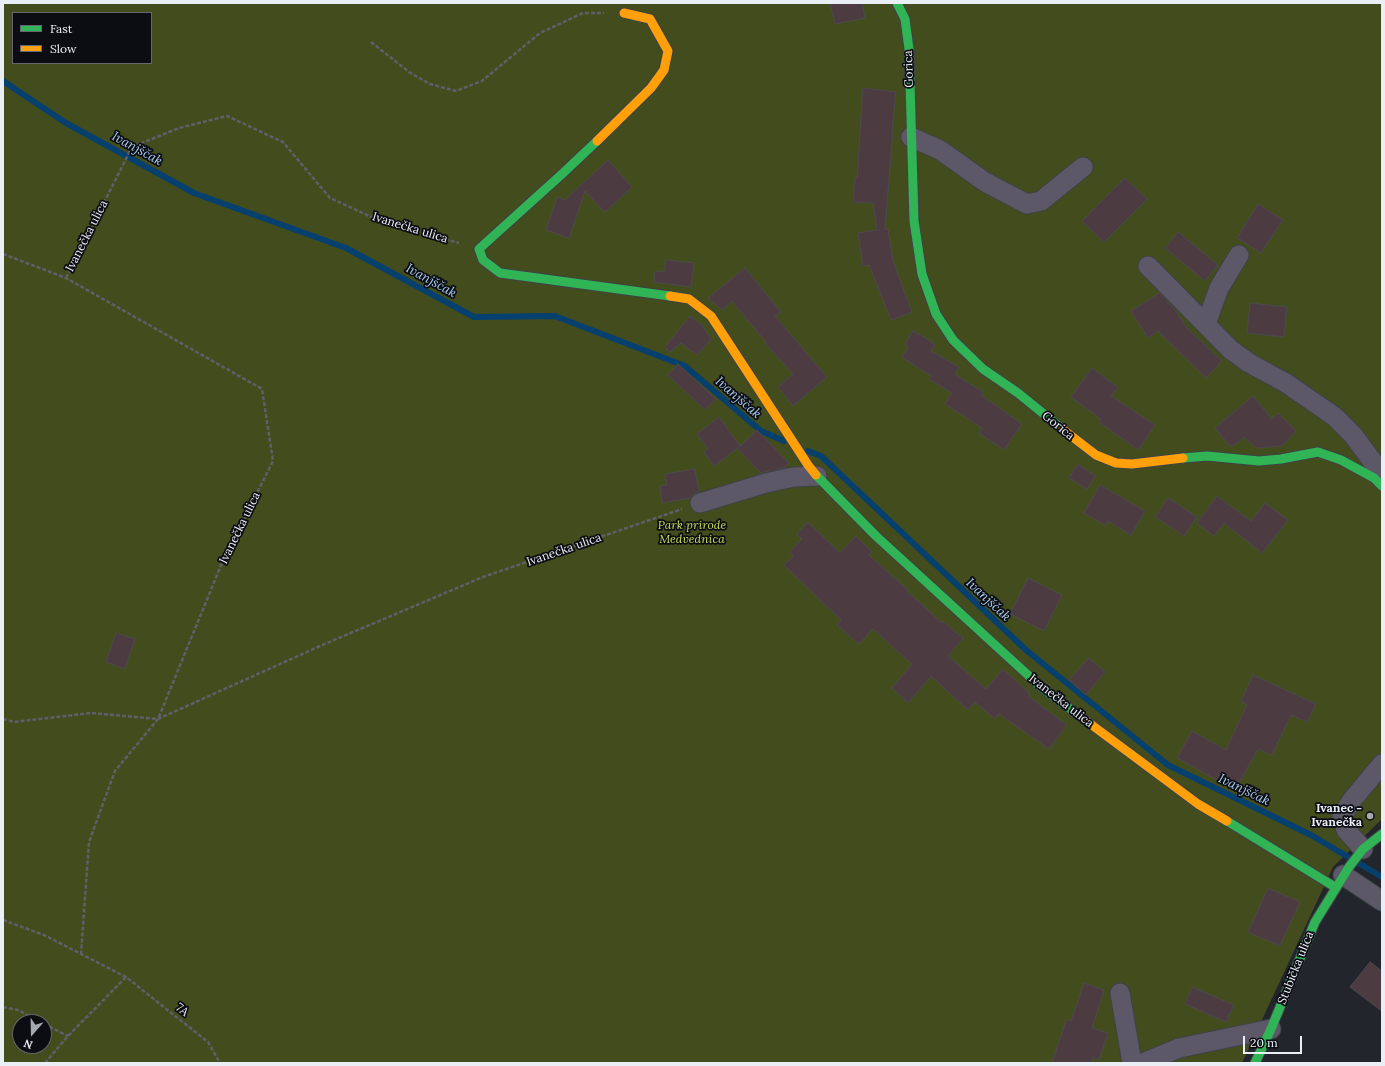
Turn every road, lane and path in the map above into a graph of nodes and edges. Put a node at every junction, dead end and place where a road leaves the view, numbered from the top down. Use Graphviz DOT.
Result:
graph roads {
  1 [pos="897,3"];
  2 [pos="624,12"];
  3 [pos="372,42"];
  4 [pos="911,137"];
  5 [pos="1083,167"];
  6 [pos="479,249"];
  7 [pos="3,254"];
  8 [pos="1239,255"];
  9 [pos="1148,266"];
  10 [pos="66,278"];
  11 [pos="1206,324"];
  12 [pos="812,471"];
  13 [pos="1382,477"];
  14 [pos="1382,486"];
  15 [pos="700,503"];
  16 [pos="3,719"];
  17 [pos="158,719"];
  18 [pos="1382,764"];
  19 [pos="1382,834"];
  20 [pos="1361,853"];
  21 [pos="1342,876"];
  22 [pos="1382,901"];
  23 [pos="3,920"];
  24 [pos="81,954"];
  25 [pos="126,977"];
  26 [pos="1120,993"];
  27 [pos="3,1007"];
  28 [pos="26,1014"];
  29 [pos="52,1028"];
  30 [pos="1271,1029"];
  31 [pos="68,1036"];
  32 [pos="45,1063"];
  33 [pos="220,1063"];
  34 [pos="1132,1063"];
  35 [pos="1143,1063"];
  36 [pos="1255,1063"];
  1 -- 4 [label="street, Gorica"];
  2 -- 3 [label="path"];
  2 -- 6 [label="street"];
  4 -- 5 [label="street"];
  4 -- 14 [label="street, Gorica"];
  6 -- 10 [label="path, Ivanečka ulica"];
  6 -- 12 [label="street, Ivanečka ulica"];
  7 -- 10 [label="path"];
  8 -- 11 [label="street"];
  9 -- 11 [label="street"];
  10 -- 17 [label="path, Ivanečka ulica"];
  11 -- 13 [label="street"];
  12 -- 15 [label="street"];
  12 -- 21 [label="street, Ivanečka ulica"];
  15 -- 17 [label="path, Ivanečka ulica"];
  16 -- 17 [label="path"];
  17 -- 24 [label="path"];
  18 -- 20 [label="street"];
  19 -- 20 [label="street, Stubička ulica"];
  20 -- 21 [label="street, Stubička ulica"];
  21 -- 22 [label="street"];
  21 -- 30 [label="street, Stubička ulica"];
  23 -- 24 [label="path, 7A"];
  24 -- 25 [label="path, 7A"];
  25 -- 31 [label="path"];
  25 -- 33 [label="path, 7A"];
  26 -- 34 [label="street"];
  27 -- 28 [label="path"];
  29 -- 31 [label="path"];
  30 -- 35 [label="street"];
  30 -- 36 [label="street, Stubička ulica"];
  31 -- 32 [label="path"];
}
